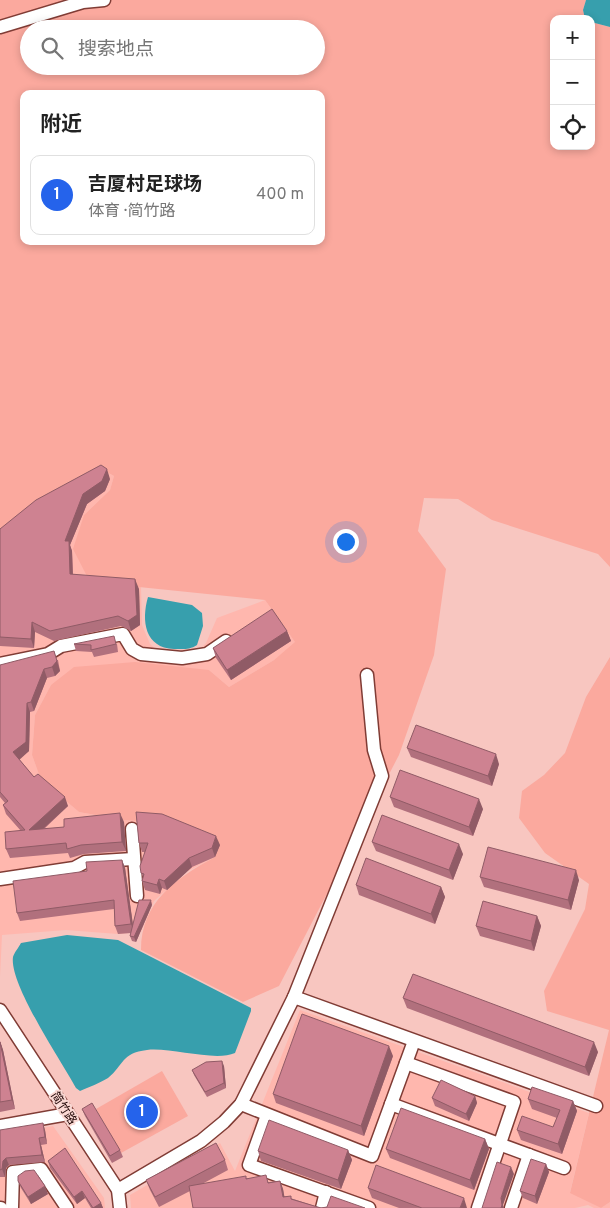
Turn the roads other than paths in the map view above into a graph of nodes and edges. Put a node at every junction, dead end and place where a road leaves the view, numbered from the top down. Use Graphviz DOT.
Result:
graph roads {
  1 [pos="104,0"];
  2 [pos="23,20"];
  3 [pos="20,21"];
  4 [pos="0,27"];
  5 [pos="238,632"];
  6 [pos="0,664"];
  7 [pos="367,675"];
  8 [pos="132,829"];
  9 [pos="133,859"];
  10 [pos="0,879"];
  11 [pos="137,896"];
  12 [pos="294,997"];
  13 [pos="0,1010"];
  14 [pos="414,1040"];
  15 [pos="406,1063"];
  16 [pos="240,1104"];
  17 [pos="391,1104"];
  18 [pos="596,1106"];
  19 [pos="68,1114"];
  20 [pos="267,1115"];
  21 [pos="0,1126"];
  22 [pos="499,1144"];
  23 [pos="529,1155"];
  24 [pos="564,1168"];
  25 [pos="118,1190"];
  26 [pos="326,1192"];
  27 [pos="12,1208"];
  28 [pos="67,1208"];
  29 [pos="120,1208"];
  30 [pos="322,1208"];
  31 [pos="369,1208"];
  32 [pos="478,1208"];
  33 [pos="511,1208"];
  1 -- 2 [label="street"];
  3 -- 4 [label="street"];
  5 -- 6 [label="street"];
  7 -- 12 [label="street"];
  8 -- 9 [label="street"];
  9 -- 10 [label="street"];
  9 -- 11 [label="street"];
  12 -- 14 [label="street"];
  12 -- 16 [label="street"];
  13 -- 19 [label="street, 简竹路"];
  14 -- 15 [label="street"];
  14 -- 18 [label="street"];
  15 -- 17 [label="street"];
  15 -- 22 [label="street"];
  16 -- 20 [label="street"];
  16 -- 25 [label="street"];
  17 -- 20 [label="street"];
  17 -- 22 [label="street"];
  19 -- 21 [label="street"];
  19 -- 25 [label="street, 简竹路"];
  20 -- 26 [label="street"];
  22 -- 23 [label="street"];
  22 -- 32 [label="street"];
  23 -- 24 [label="street"];
  23 -- 33 [label="street"];
  25 -- 29 [label="street, 简竹路"];
  26 -- 30 [label="street"];
  26 -- 31 [label="street"];
  27 -- 28 [label="street"];
}
